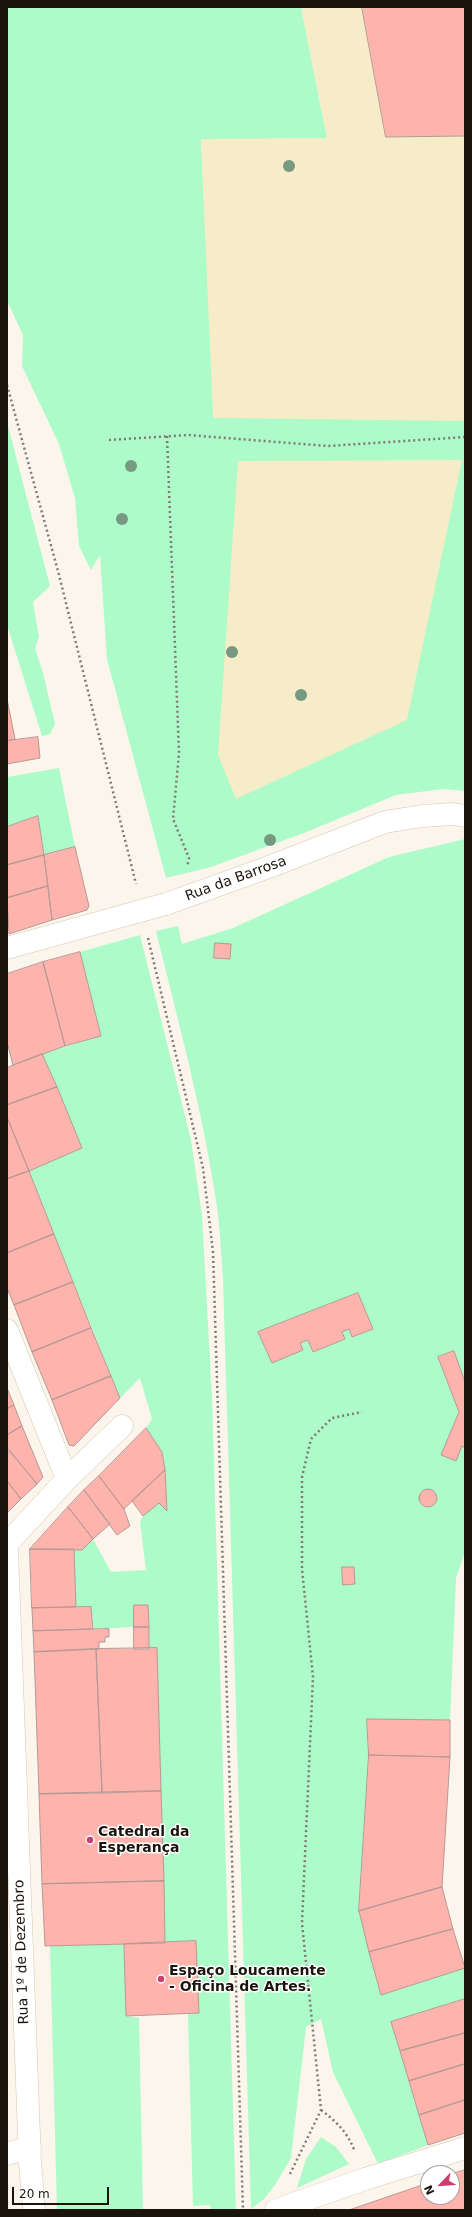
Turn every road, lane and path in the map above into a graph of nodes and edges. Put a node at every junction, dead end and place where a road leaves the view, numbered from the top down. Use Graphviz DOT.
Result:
graph roads {
  1 [pos="7,385"];
  2 [pos="167,436"];
  3 [pos="465,437"];
  4 [pos="109,440"];
  5 [pos="465,816"];
  6 [pos="186,873"];
  7 [pos="136,885"];
  8 [pos="146,930"];
  9 [pos="7,948"];
  10 [pos="7,1330"];
  11 [pos="362,1412"];
  12 [pos="122,1426"];
  13 [pos="67,1479"];
  14 [pos="7,1544"];
  15 [pos="7,1550"];
  16 [pos="10,1664"];
  17 [pos="12,1807"];
  18 [pos="321,2110"];
  19 [pos="30,2147"];
  20 [pos="465,2148"];
  21 [pos="7,2154"];
  22 [pos="365,2179"];
  23 [pos="278,2209"];
  24 [pos="34,2210"];
  25 [pos="243,2210"];
  1 -- 7 [label="path"];
  2 -- 3 [label="path"];
  2 -- 4 [label="path"];
  2 -- 6 [label="path"];
  5 -- 9 [label="street, Rua da Barrosa, bridge"];
  8 -- 25 [label="path"];
  10 -- 13 [label="street"];
  11 -- 18 [label="path"];
  12 -- 13 [label="street"];
  13 -- 14 [label="street"];
  15 -- 16 [label="street, Rua 1º de Dezembro"];
  16 -- 17 [label="street, Rua 1º de Dezembro"];
  17 -- 19 [label="street, Rua 1º de Dezembro"];
  18 -- 22 [label="path"];
  18 -- 23 [label="path"];
  19 -- 21 [label="street"];
  19 -- 24 [label="street, Rua 1º de Dezembro"];
  20 -- 22 [label="street"];
  22 -- 23 [label="street"];
}
